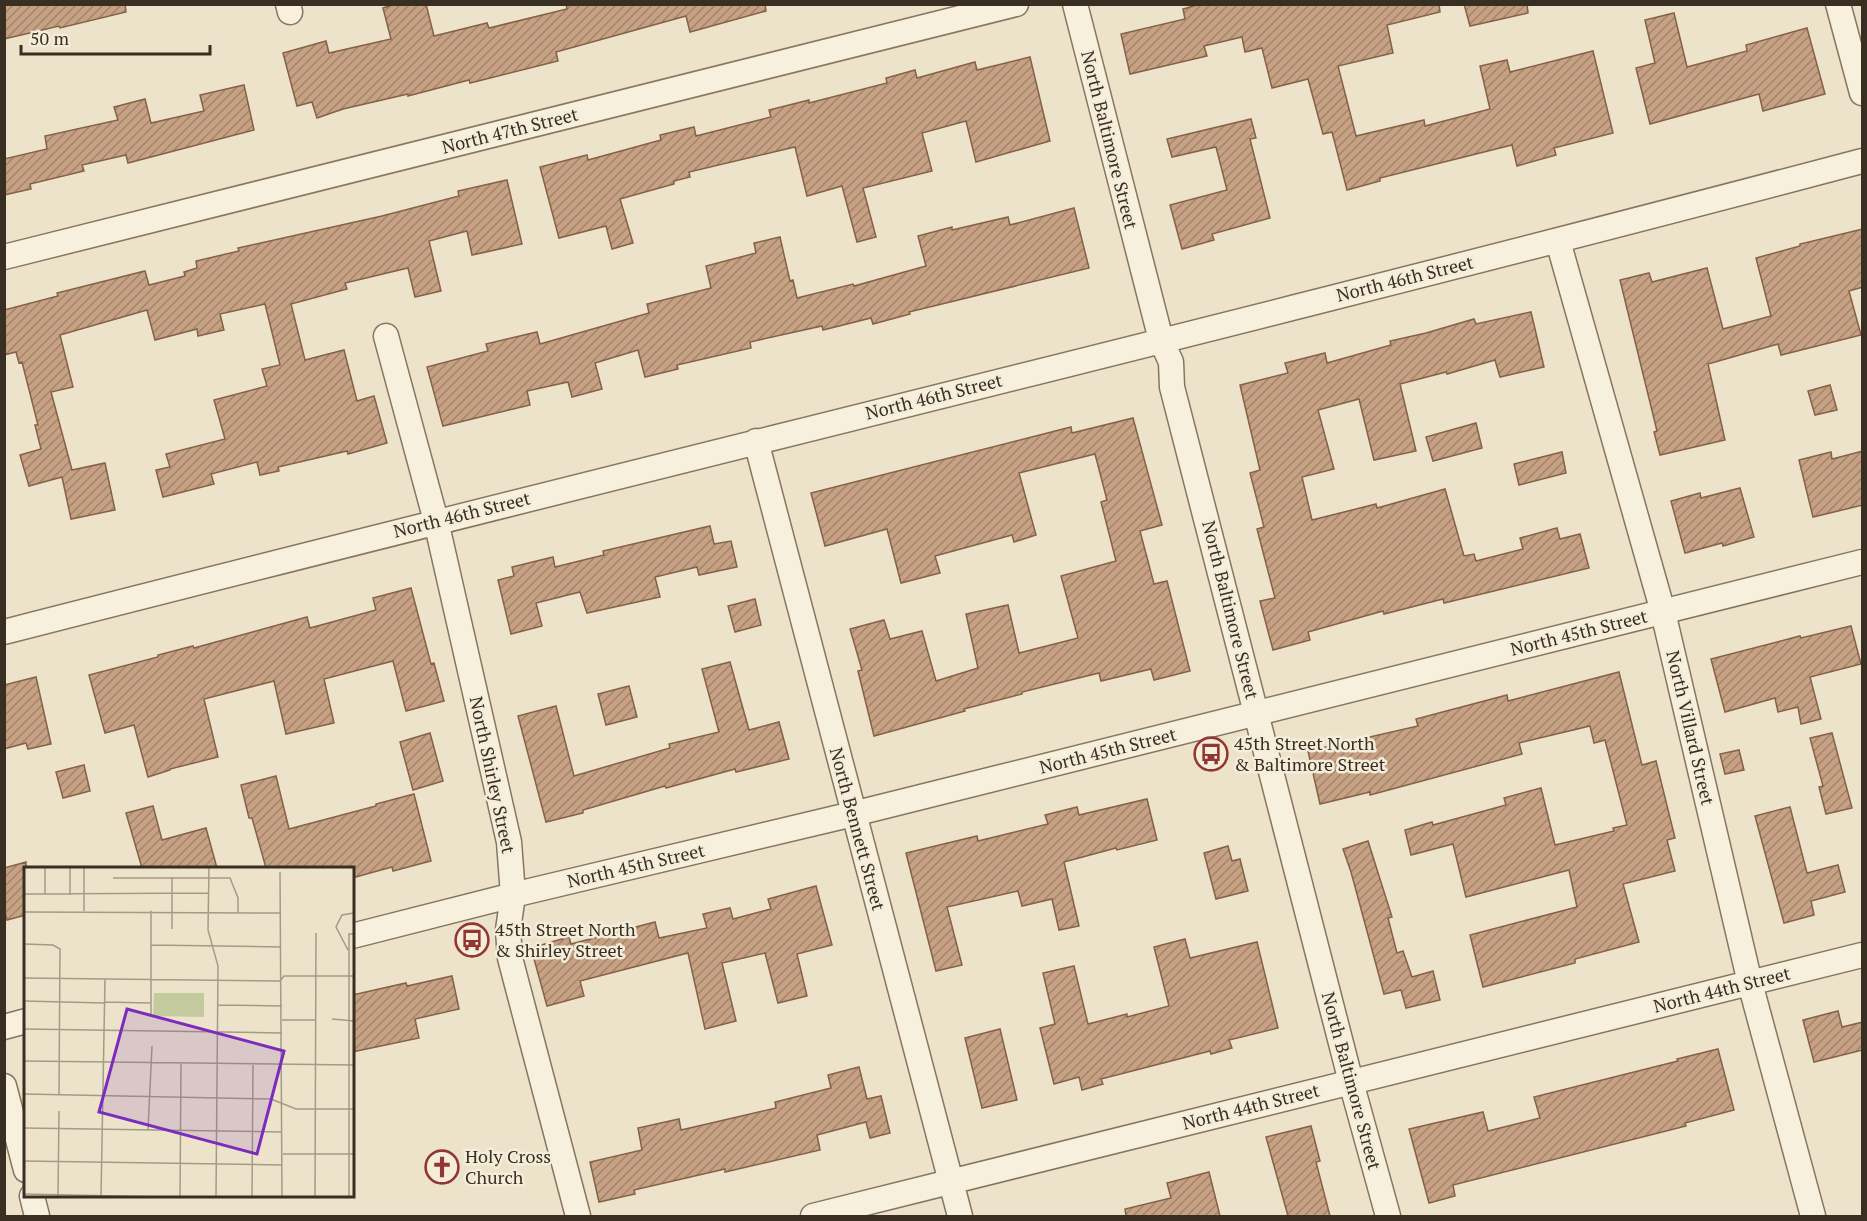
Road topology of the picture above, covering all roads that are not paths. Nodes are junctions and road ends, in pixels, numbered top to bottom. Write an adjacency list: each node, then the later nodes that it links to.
1 (1016, 4): 7 (street, North 47th Street)
2 (1075, 4): 9 (street, North Baltimore Street)
3 (1838, 4): 4 (street)
4 (1863, 93)
5 (1863, 161): 6 (street, North 46th Street)
6 (1558, 241): 9 (street, North 46th Street); 13 (street, North Villard Street)
7 (4, 257)
8 (386, 336): 11 (street, North Shirley Street)
9 (1161, 340): 10 (street, North 46th Street); 15 (street, North Baltimore Street)
10 (756, 441): 11 (street, North 46th Street); 16 (street, North Bennett Street)
11 (435, 521): 14 (street, North 46th Street); 17 (street, North Shirley Street)
12 (1863, 562): 13 (street, North 45th Street)
13 (1663, 612): 15 (street, North 45th Street); 20 (street, North Villard Street)
14 (4, 632)
15 (1256, 714): 16 (street, North 45th Street); 23 (street, North Baltimore Street)
16 (853, 814): 17 (street, North 45th Street); 26 (street, North Bennett Street)
17 (513, 895): 18 (street, North 45th Street); 29 (street, North Shirley Street)
18 (354, 935)
19 (1863, 955): 20 (street, North 44th Street)
20 (1750, 983): 23 (street, North 44th Street); 33 (street, North Villard Street)
21 (24, 1022): 22 (street)
22 (4, 1027)
23 (1351, 1082): 26 (street, North 44th Street); 32 (street, North Baltimore Street)
24 (4, 1086): 25 (street)
25 (24, 1162)
26 (951, 1182): 30 (street, North 44th Street); 31 (street, North Bennett Street)
27 (32, 1197): 28 (street)
28 (37, 1216)
29 (578, 1216)
30 (813, 1216)
31 (960, 1216)
32 (1388, 1216)
33 (1813, 1216)

